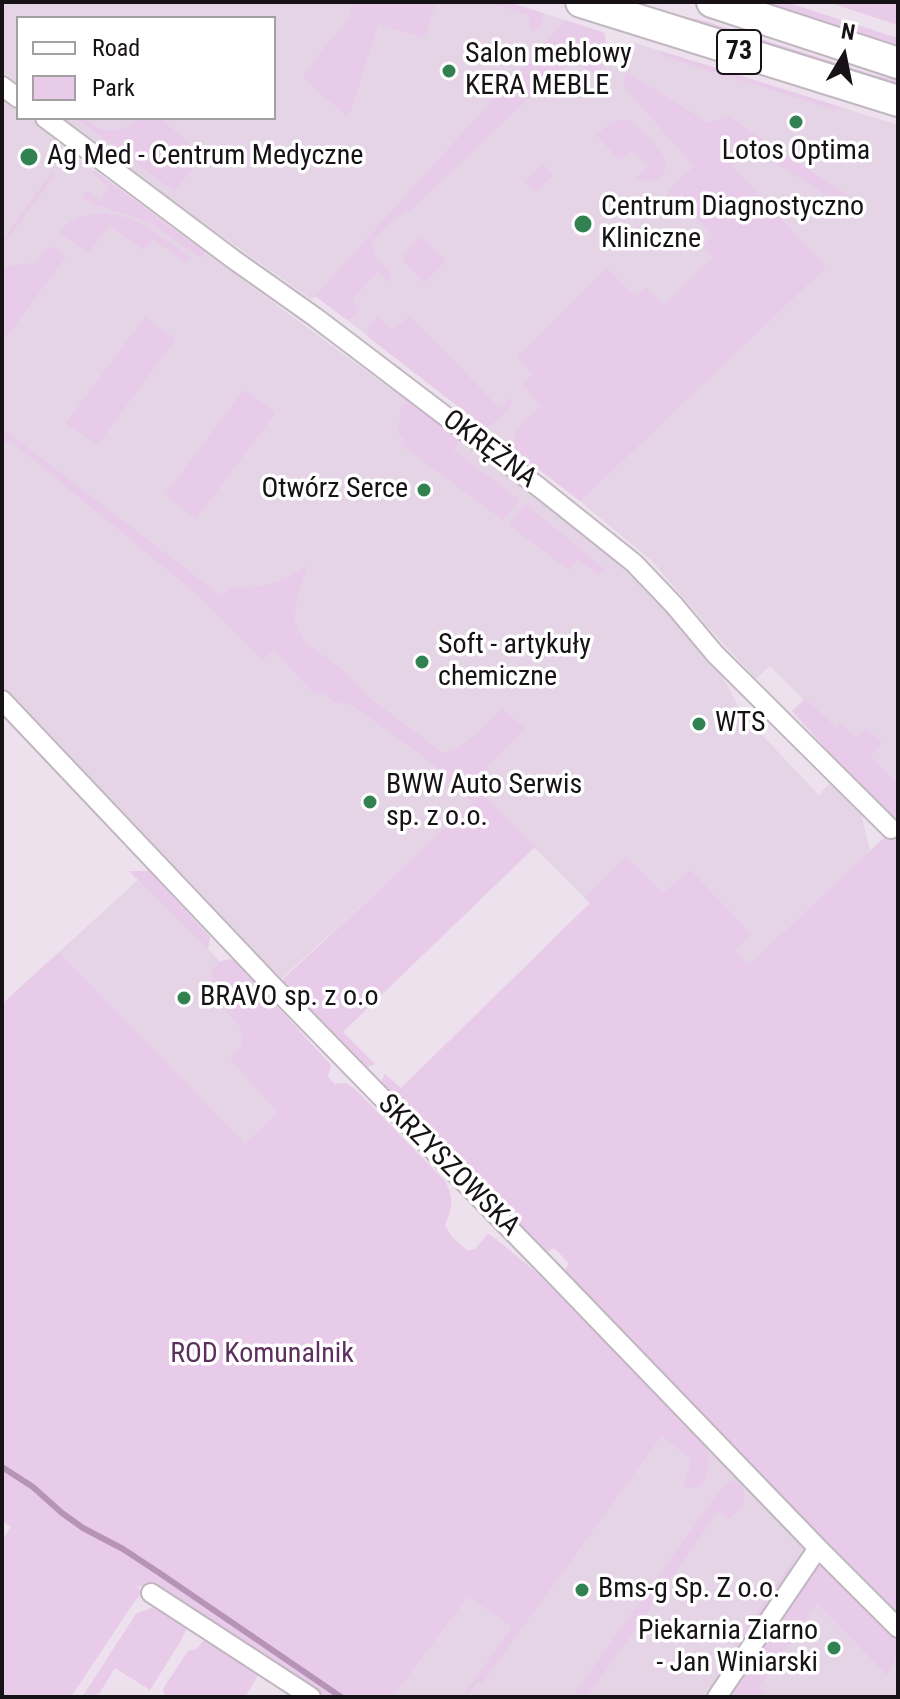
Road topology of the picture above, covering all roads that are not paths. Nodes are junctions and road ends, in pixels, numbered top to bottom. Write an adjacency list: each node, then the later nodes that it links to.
1 (581, 2): 4 (main road, 73)
2 (712, 2): 3 (main road, 73)
3 (898, 63)
4 (898, 101)
5 (48, 120): 7 (street, OKRĘŻNA)
6 (2, 700): 8 (street, SKRZYSZOWSKA)
7 (891, 829)
8 (818, 1548): 10 (street, SKRZYSZOWSKA); 12 (street)
9 (151, 1593): 11 (street)
10 (898, 1628)
11 (311, 1697)
12 (717, 1697)

